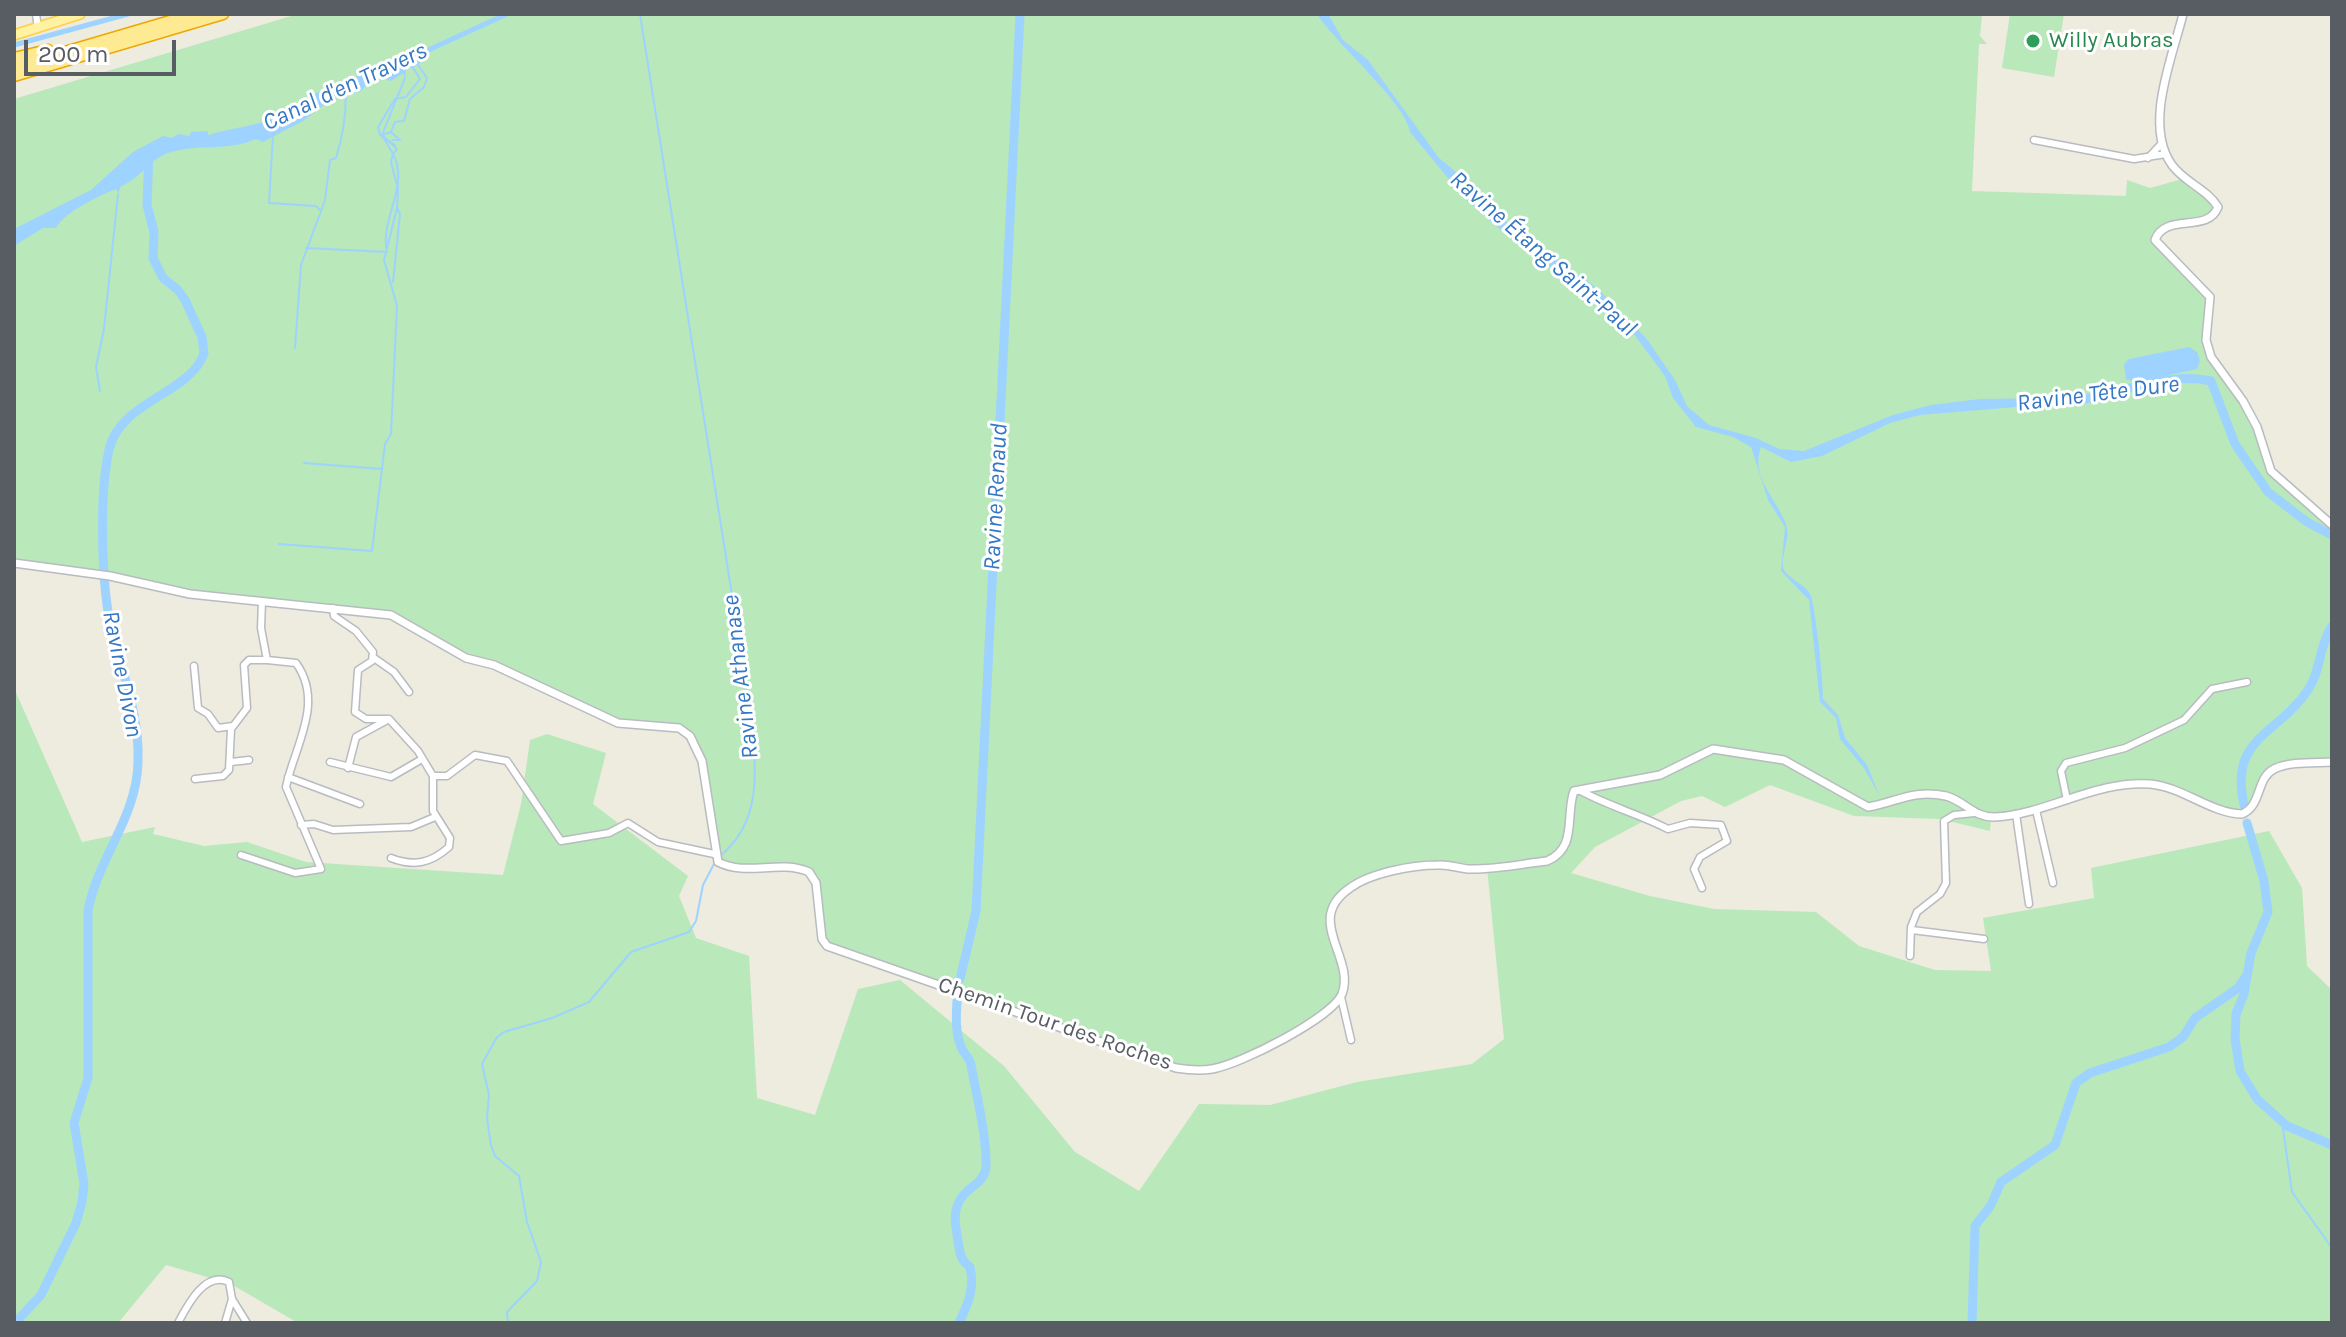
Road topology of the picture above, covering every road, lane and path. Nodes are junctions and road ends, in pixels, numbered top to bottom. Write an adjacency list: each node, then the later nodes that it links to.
1 (36, 14): 6 (street)
2 (80, 14): 6 (main road)
3 (194, 14): 7 (highway)
4 (223, 14): 11 (highway)
5 (2183, 14): 13 (street)
6 (38, 28): 8 (main road)
7 (128, 33): 9 (highway); 10 (highway)
8 (14, 35)
9 (14, 58)
10 (14, 67)
11 (14, 76)
12 (2034, 140): 15 (street)
13 (2162, 143): 14 (street); 15 (street)
14 (2166, 154): 15 (street); 16 (street)
15 (2148, 158)
16 (2332, 525)
17 (14, 563): 18 (street)
18 (262, 601): 19 (street); 21 (street)
19 (333, 608): 20 (street); 46 (street)
20 (374, 658): 24 (street); 25 (street)
21 (267, 660): 26 (street); 35 (street)
22 (194, 666): 26 (street)
23 (2247, 682): 39 (street)
24 (409, 692)
25 (389, 719): 27 (street); 32 (street)
26 (233, 726): 29 (street)
27 (422, 759): 32 (street); 34 (street)
28 (249, 760): 29 (street)
29 (231, 762): 33 (street)
30 (330, 762): 32 (street)
31 (2332, 762): 39 (street)
32 (348, 768)
33 (226, 774): 36 (street); 37 (street)
34 (433, 776): 44 (street); 46 (street)
35 (288, 777): 40 (street); 45 (street)
36 (195, 779)
37 (229, 785)
38 (1577, 789): 42 (street); 50 (street); 55 (street)
39 (2067, 800): 41 (street)
40 (360, 804)
41 (2036, 810): 43 (street); 49 (street)
42 (1974, 813): 43 (street); 52 (street)
43 (2016, 814): 51 (street)
44 (435, 817): 45 (street); 48 (street)
45 (301, 825): 47 (street)
46 (714, 854): 55 (street, Chemin Tour des Roches)
47 (241, 855)
48 (391, 858)
49 (2053, 883)
50 (1702, 888)
51 (2029, 904)
52 (1912, 929): 53 (street); 54 (street)
53 (1984, 939)
54 (1910, 956)
55 (1341, 997): 56 (street)
56 (1351, 1040)
57 (232, 1299): 58 (street); 59 (street); 60 (street)
58 (178, 1323)
59 (225, 1323)
60 (247, 1323)

